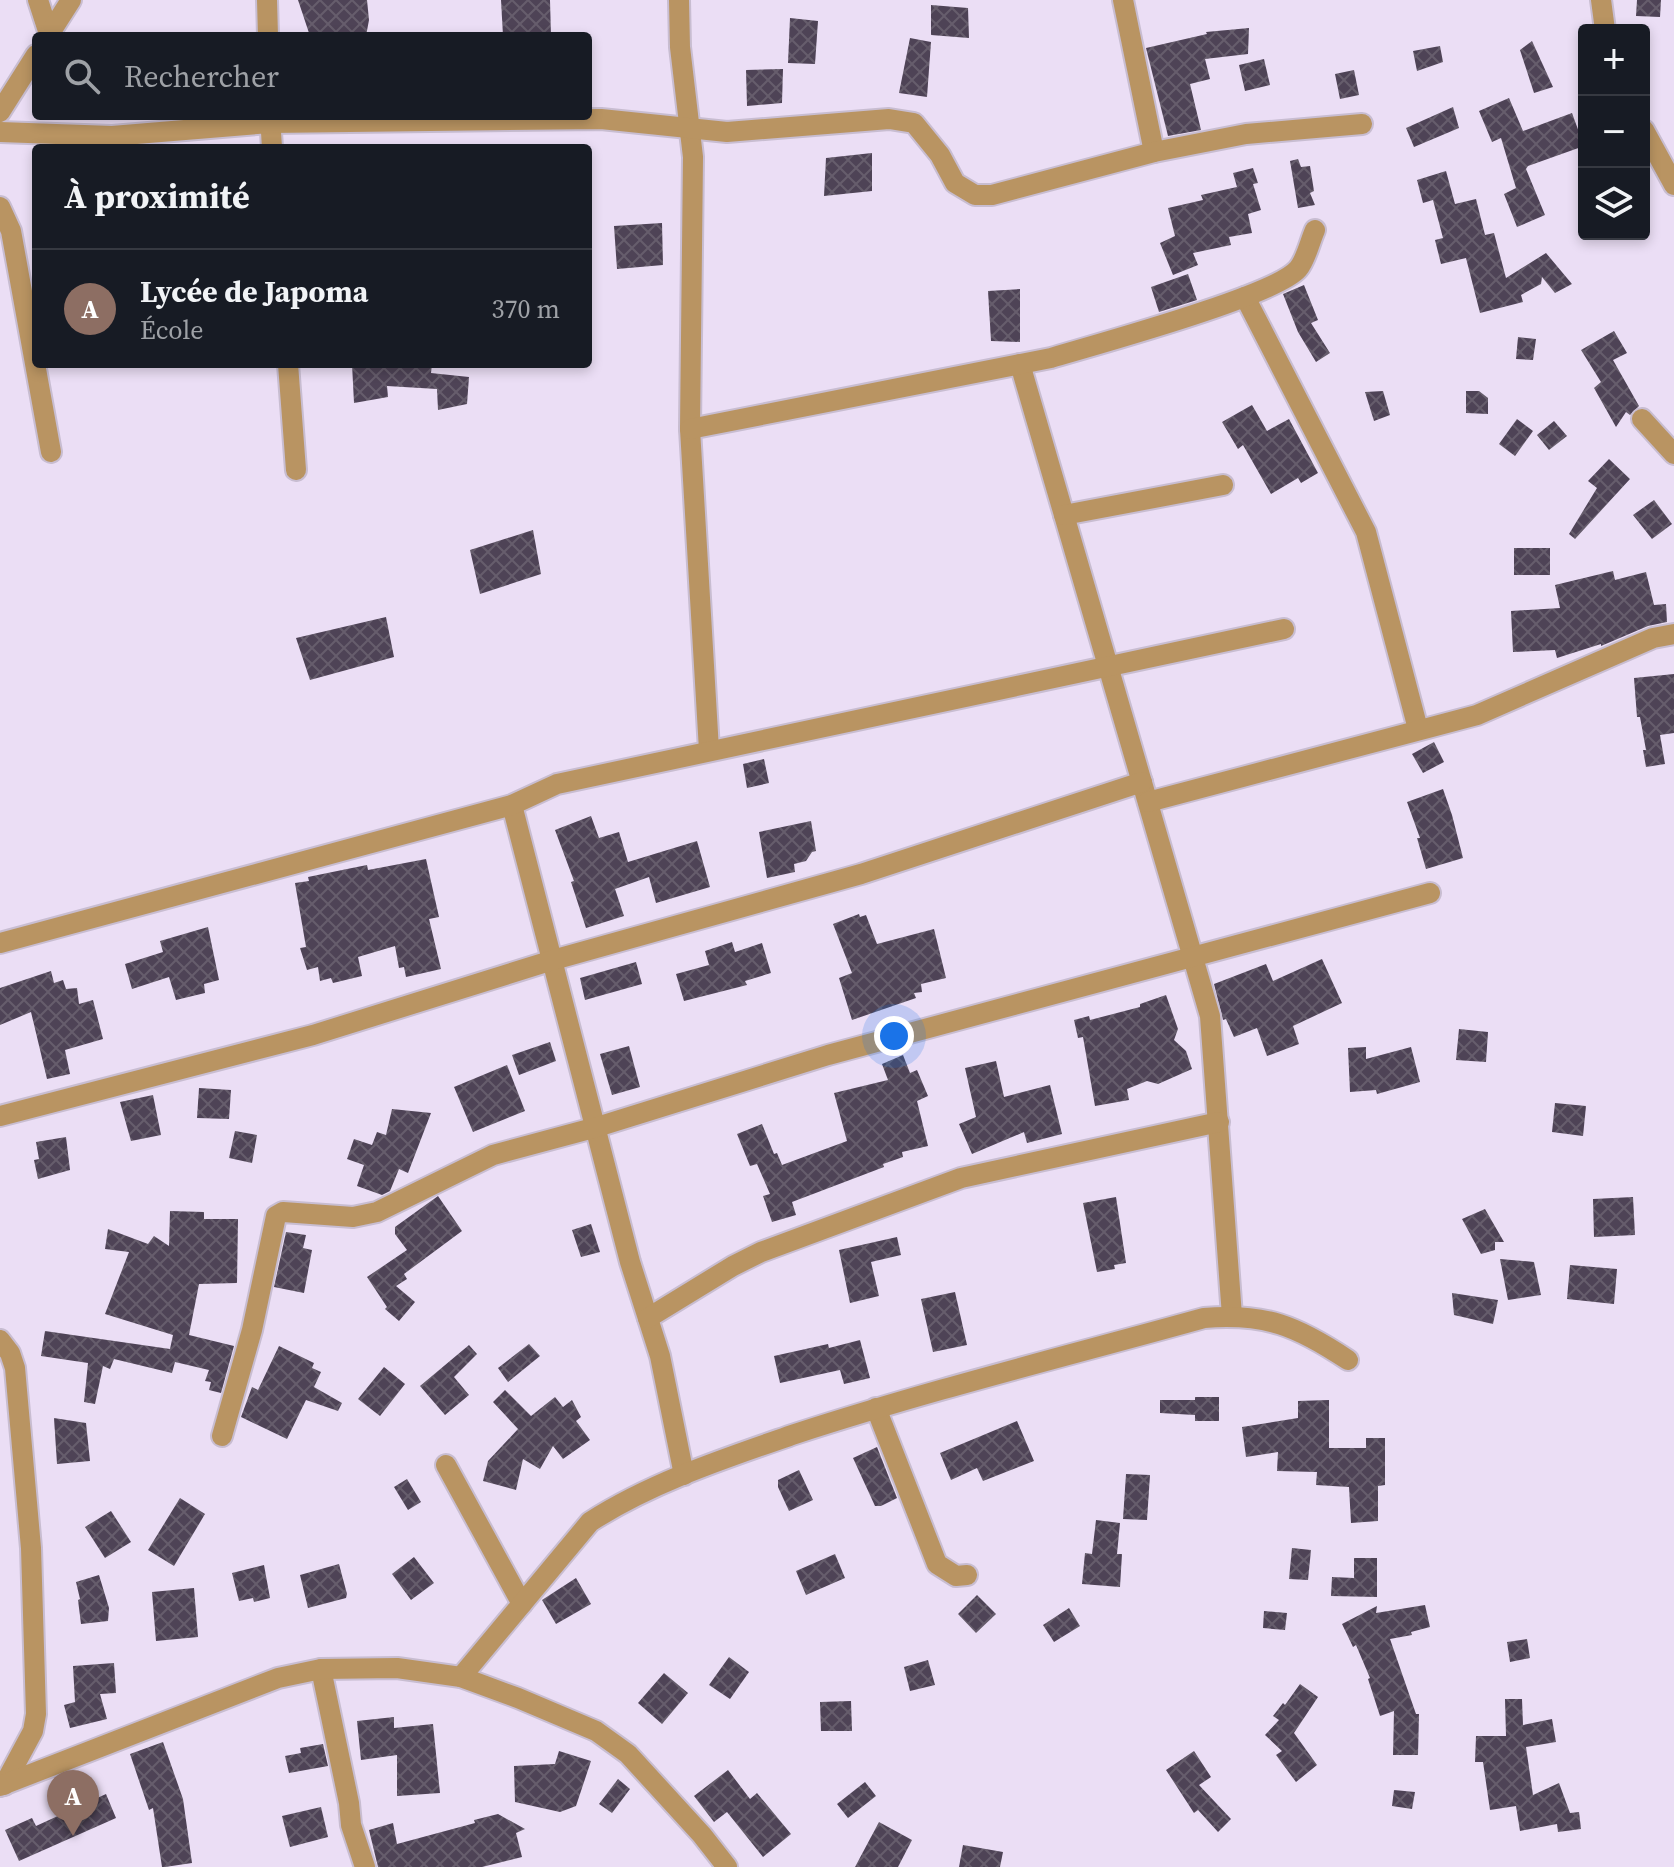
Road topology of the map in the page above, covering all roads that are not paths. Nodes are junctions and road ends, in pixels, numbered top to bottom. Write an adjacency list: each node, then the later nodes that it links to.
1 (38, 0): 8 (street)
2 (71, 0): 9 (street)
3 (267, 0): 10 (street)
4 (679, 0): 17 (street)
5 (1123, 0): 21 (street)
6 (1601, 0): 7 (street)
7 (1604, 24)
8 (47, 32)
9 (50, 32)
10 (268, 32)
11 (32, 61): 12 (street)
12 (0, 112)
13 (592, 119): 17 (street)
14 (261, 120): 18 (street)
15 (270, 120): 20 (street)
16 (1362, 124): 21 (street)
17 (690, 127): 21 (street); 31 (street)
18 (0, 132)
19 (1650, 141): 22 (street)
20 (272, 144)
21 (1154, 152)
22 (1674, 185)
23 (0, 207): 26 (street)
24 (1315, 230): 25 (street)
25 (1245, 297): 27 (street); 40 (street)
26 (32, 347)
27 (1020, 364): 31 (street); 36 (street)
28 (36, 368): 32 (street)
29 (288, 368): 34 (street)
30 (1642, 419): 33 (street)
31 (690, 429): 41 (street)
32 (51, 452)
33 (1674, 454)
34 (296, 470)
35 (1223, 485): 36 (street)
36 (1064, 515): 39 (street)
37 (1284, 629): 39 (street)
38 (1674, 634): 40 (street)
39 (1108, 667): 41 (street); 42 (street)
40 (1418, 729): 42 (street)
41 (709, 750): 43 (street)
42 (1145, 792): 46 (street); 47 (street)
43 (512, 805): 45 (street); 47 (street)
44 (1430, 893): 46 (street)
45 (0, 943)
46 (1193, 959): 49 (street); 50 (street)
47 (553, 960): 48 (street); 50 (street)
48 (0, 1116)
49 (1219, 1122): 51 (street); 52 (street)
50 (597, 1127): 52 (street); 56 (street)
51 (1232, 1316): 54 (street); 55 (street)
52 (648, 1318): 58 (street)
53 (0, 1340): 63 (street)
54 (1348, 1360)
55 (876, 1408): 58 (street); 59 (street)
56 (222, 1436)
57 (446, 1465): 60 (street)
58 (684, 1475): 60 (street)
59 (967, 1575)
60 (522, 1604): 62 (street)
61 (321, 1669): 62 (street); 63 (street); 64 (street)
62 (461, 1677): 65 (street)
63 (2, 1786)
64 (365, 1867)
65 (727, 1867)

